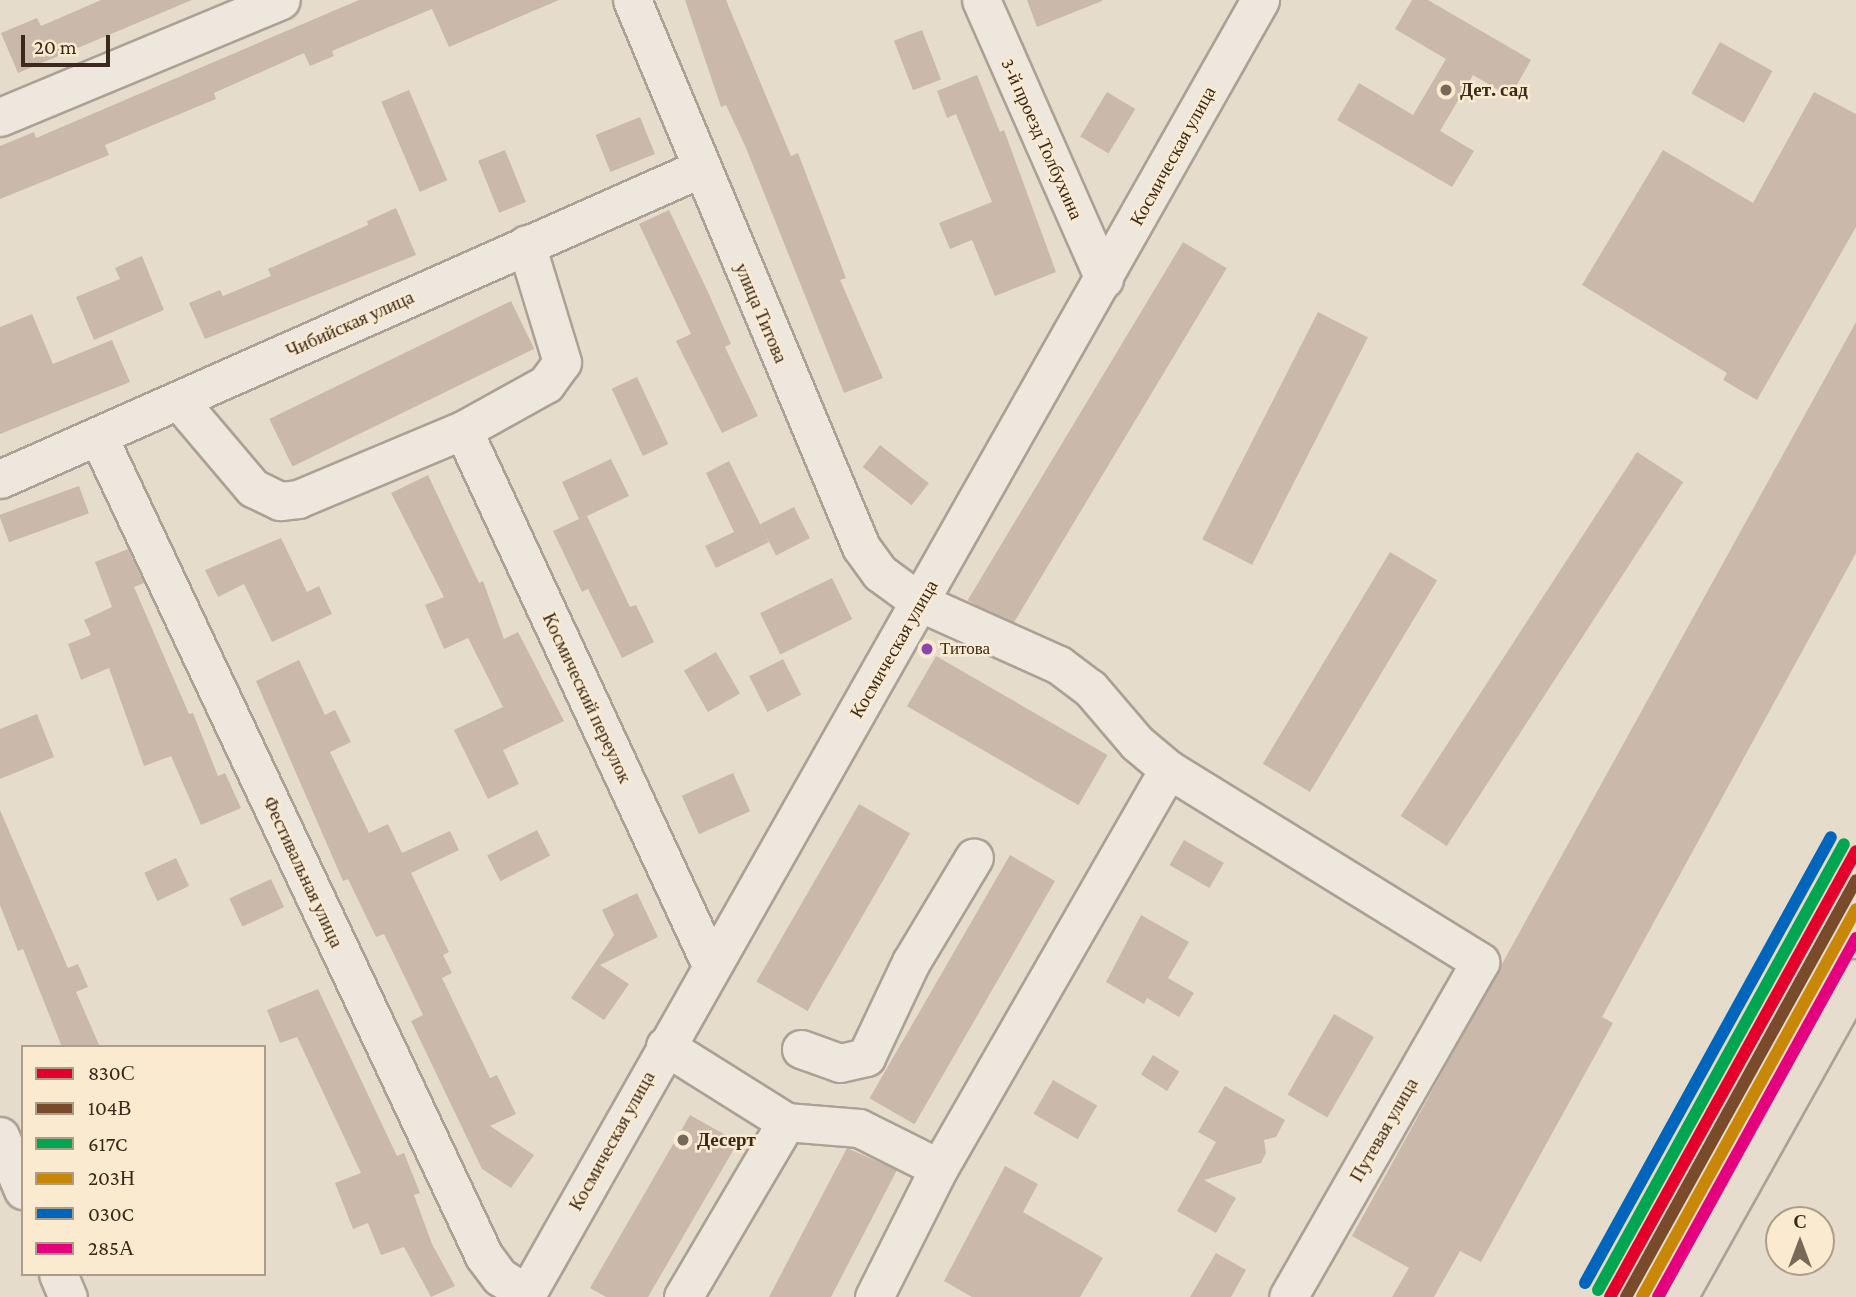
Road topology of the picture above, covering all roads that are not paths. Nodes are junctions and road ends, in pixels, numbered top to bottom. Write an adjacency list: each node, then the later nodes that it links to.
1 (281, 0): 5 (street)
2 (632, 0): 6 (street, улица Титова)
3 (981, 0): 8 (street, 3-й проезд Толбухина)
4 (1260, 0): 8 (street, Космическая улица)
5 (0, 117)
6 (699, 169): 7 (street, Чибийская улица); 13 (street, улица Титова)
7 (526, 244): 9 (street, Чибийская улица); 10 (street)
8 (1104, 279): 13 (street, Космическая улица)
9 (180, 402): 10 (street); 11 (street, Чибийская улица)
10 (463, 430): 17 (street, Космический переулок)
11 (98, 436): 12 (street, Чибийская улица); 26 (street, Фестивальная улица)
12 (0, 479)
13 (921, 603): 14 (street, улица Титова); 17 (street, Космическая улица)
14 (1168, 769): 16 (street, улица Титова); 23 (street)
15 (974, 857): 20 (street)
16 (1480, 962): 30 (street, Путевая улица)
17 (711, 965): 19 (street, Космическая улица)
18 (1856, 979): 31 (main road)
19 (665, 1046): 21 (street); 26 (street, Космическая улица)
20 (801, 1049)
21 (786, 1122): 23 (street); 28 (street)
22 (0, 1136): 24 (street)
23 (939, 1168): 29 (street)
24 (21, 1185)
25 (59, 1276): 27 (street)
26 (526, 1295)
27 (68, 1297)
28 (683, 1297)
29 (874, 1297)
30 (1289, 1297)
31 (1678, 1297)

